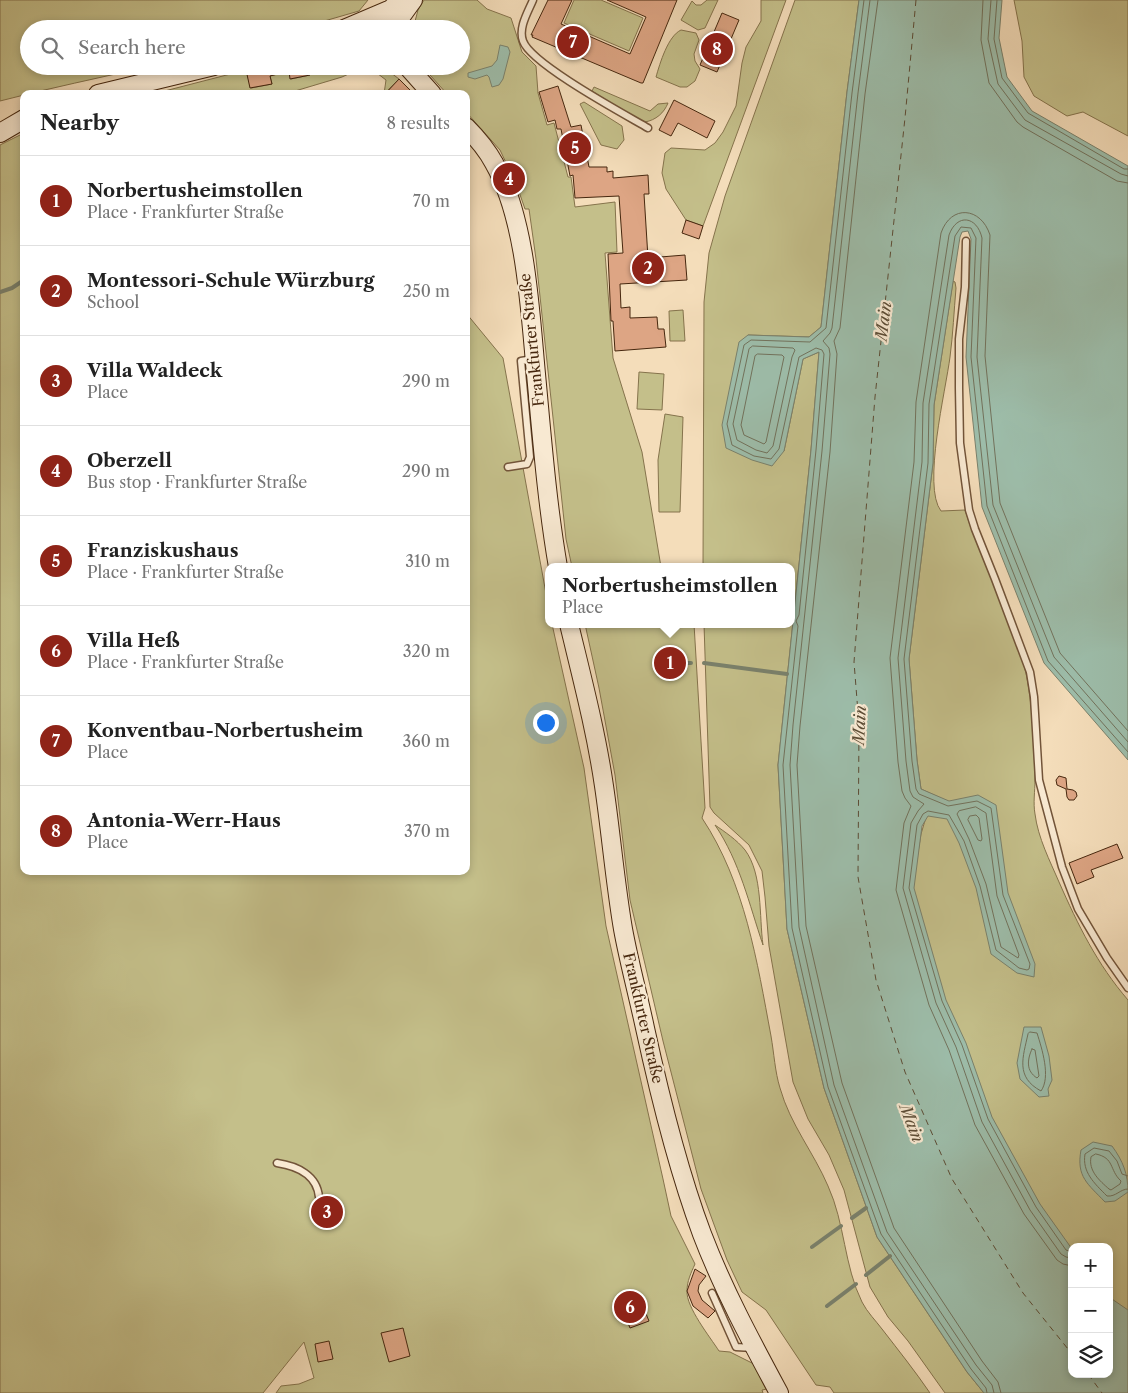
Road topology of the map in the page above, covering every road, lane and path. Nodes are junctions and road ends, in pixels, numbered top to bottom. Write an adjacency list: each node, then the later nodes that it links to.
1 (413, 0): 3 (main road)
2 (533, 0): 9 (lane)
3 (391, 17)
4 (177, 75): 6 (main road)
5 (415, 75): 7 (main road)
6 (115, 90)
7 (428, 90)
8 (20, 121): 11 (main road)
9 (648, 128)
10 (470, 131): 13 (main road, Frankfurter Straße)
11 (0, 133)
12 (966, 241): 17 (lane)
13 (535, 359): 14 (lane); 15 (main road, Frankfurter Straße)
14 (508, 467)
15 (557, 563)
16 (570, 628): 21 (main road, Frankfurter Straße)
17 (1128, 988)
18 (277, 1163): 19 (lane)
19 (319, 1197)
20 (712, 1294): 21 (lane)
21 (755, 1348): 22 (main road, Frankfurter Straße)
22 (779, 1393)

